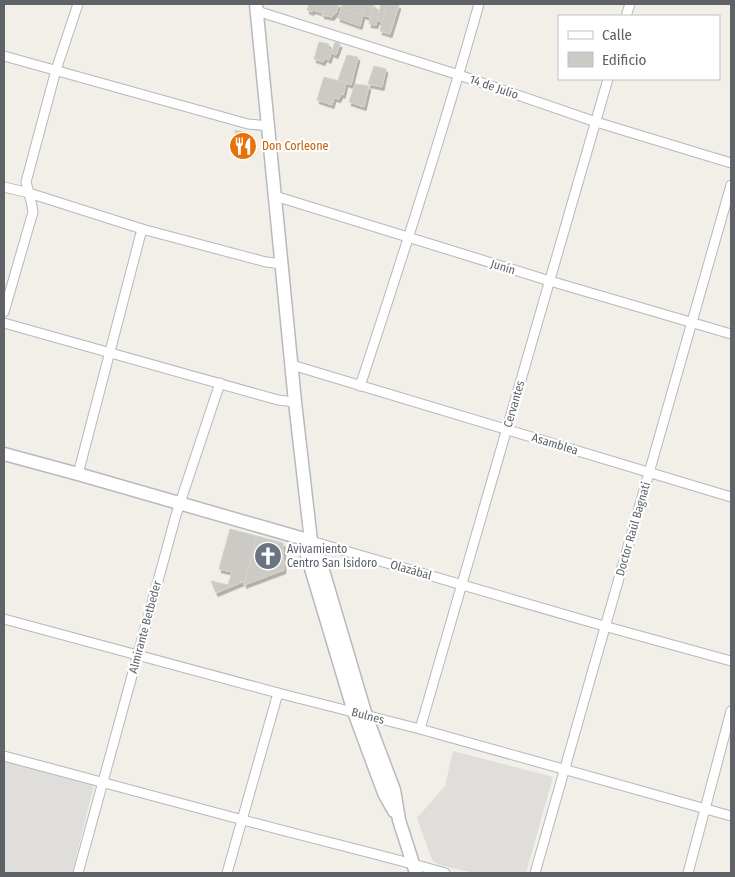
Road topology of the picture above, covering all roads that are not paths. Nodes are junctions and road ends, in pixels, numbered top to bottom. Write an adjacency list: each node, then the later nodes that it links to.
1 (78, 4): 5 (street)
2 (479, 4): 6 (street)
3 (257, 8): 6 (street, 14 de Julio); 9 (main road)
4 (4, 56): 5 (street)
5 (56, 70): 9 (street); 13 (street)
6 (459, 75): 8 (street, 14 de Julio); 16 (street)
7 (608, 80): 8 (street, Cervantes)
8 (596, 122): 10 (street, 14 de Julio); 18 (street, Cervantes)
9 (268, 126): 14 (main road)
10 (731, 163)
11 (731, 185): 21 (street, Doctor Raúl Bagnati)
12 (4, 187): 13 (street)
13 (29, 193): 15 (street); 19 (street)
14 (275, 196): 16 (street, Junín); 17 (main road)
15 (142, 229): 17 (street); 23 (street)
16 (409, 238): 18 (street, Junín); 26 (street)
17 (282, 264): 24 (main road)
18 (550, 281): 21 (street, Junín); 28 (street, Cervantes)
19 (4, 312)
20 (4, 323): 23 (street)
21 (692, 323): 22 (street, Junín); 30 (street, Doctor Raúl Bagnati)
22 (731, 334)
23 (110, 353): 25 (street); 31 (street)
24 (292, 365): 26 (street, Asamblea); 27 (main road)
25 (220, 383): 27 (street); 33 (street, Almirante Betbeder)
26 (360, 386): 28 (street, Asamblea)
27 (295, 402): 34 (main road)
28 (507, 430): 30 (street, Asamblea); 35 (street, Cervantes)
29 (4, 454): 31 (main road, Olazábal)
30 (649, 473): 32 (street, Asamblea); 37 (street, Doctor Raúl Bagnati)
31 (78, 474): 33 (main road, Olazábal)
32 (731, 497)
33 (180, 503): 34 (main road, Olazábal); 38 (street, Almirante Betbeder)
34 (311, 541): 35 (street, Olazábal); 42 (main road); 43 (main road)
35 (462, 584): 37 (street, Olazábal); 44 (street, Cervantes)
36 (4, 619): 38 (street, Bulnes)
37 (604, 626): 39 (street, Olazábal); 46 (street, Doctor Raúl Bagnati)
38 (137, 655): 40 (street, Bulnes); 47 (street, Almirante Betbeder)
39 (731, 661)
40 (278, 693): 42 (street, Bulnes); 50 (street)
41 (731, 711): 48 (street)
42 (354, 712): 43 (street, Bulnes); 51 (main road)
43 (366, 716): 44 (street, Bulnes); 51 (main road)
44 (420, 729): 46 (street, Bulnes)
45 (4, 756): 47 (street)
46 (564, 769): 48 (street, Bulnes); 56 (street, Doctor Raúl Bagnati)
47 (103, 782): 50 (street); 53 (street, Almirante Betbeder)
48 (706, 808): 49 (street, Bulnes); 57 (street)
49 (731, 816)
50 (242, 820): 52 (street); 54 (street)
51 (399, 820): 52 (main road)
52 (414, 868): 55 (street)
53 (78, 873)
54 (227, 873)
55 (445, 873)
56 (535, 873)
57 (688, 873)

